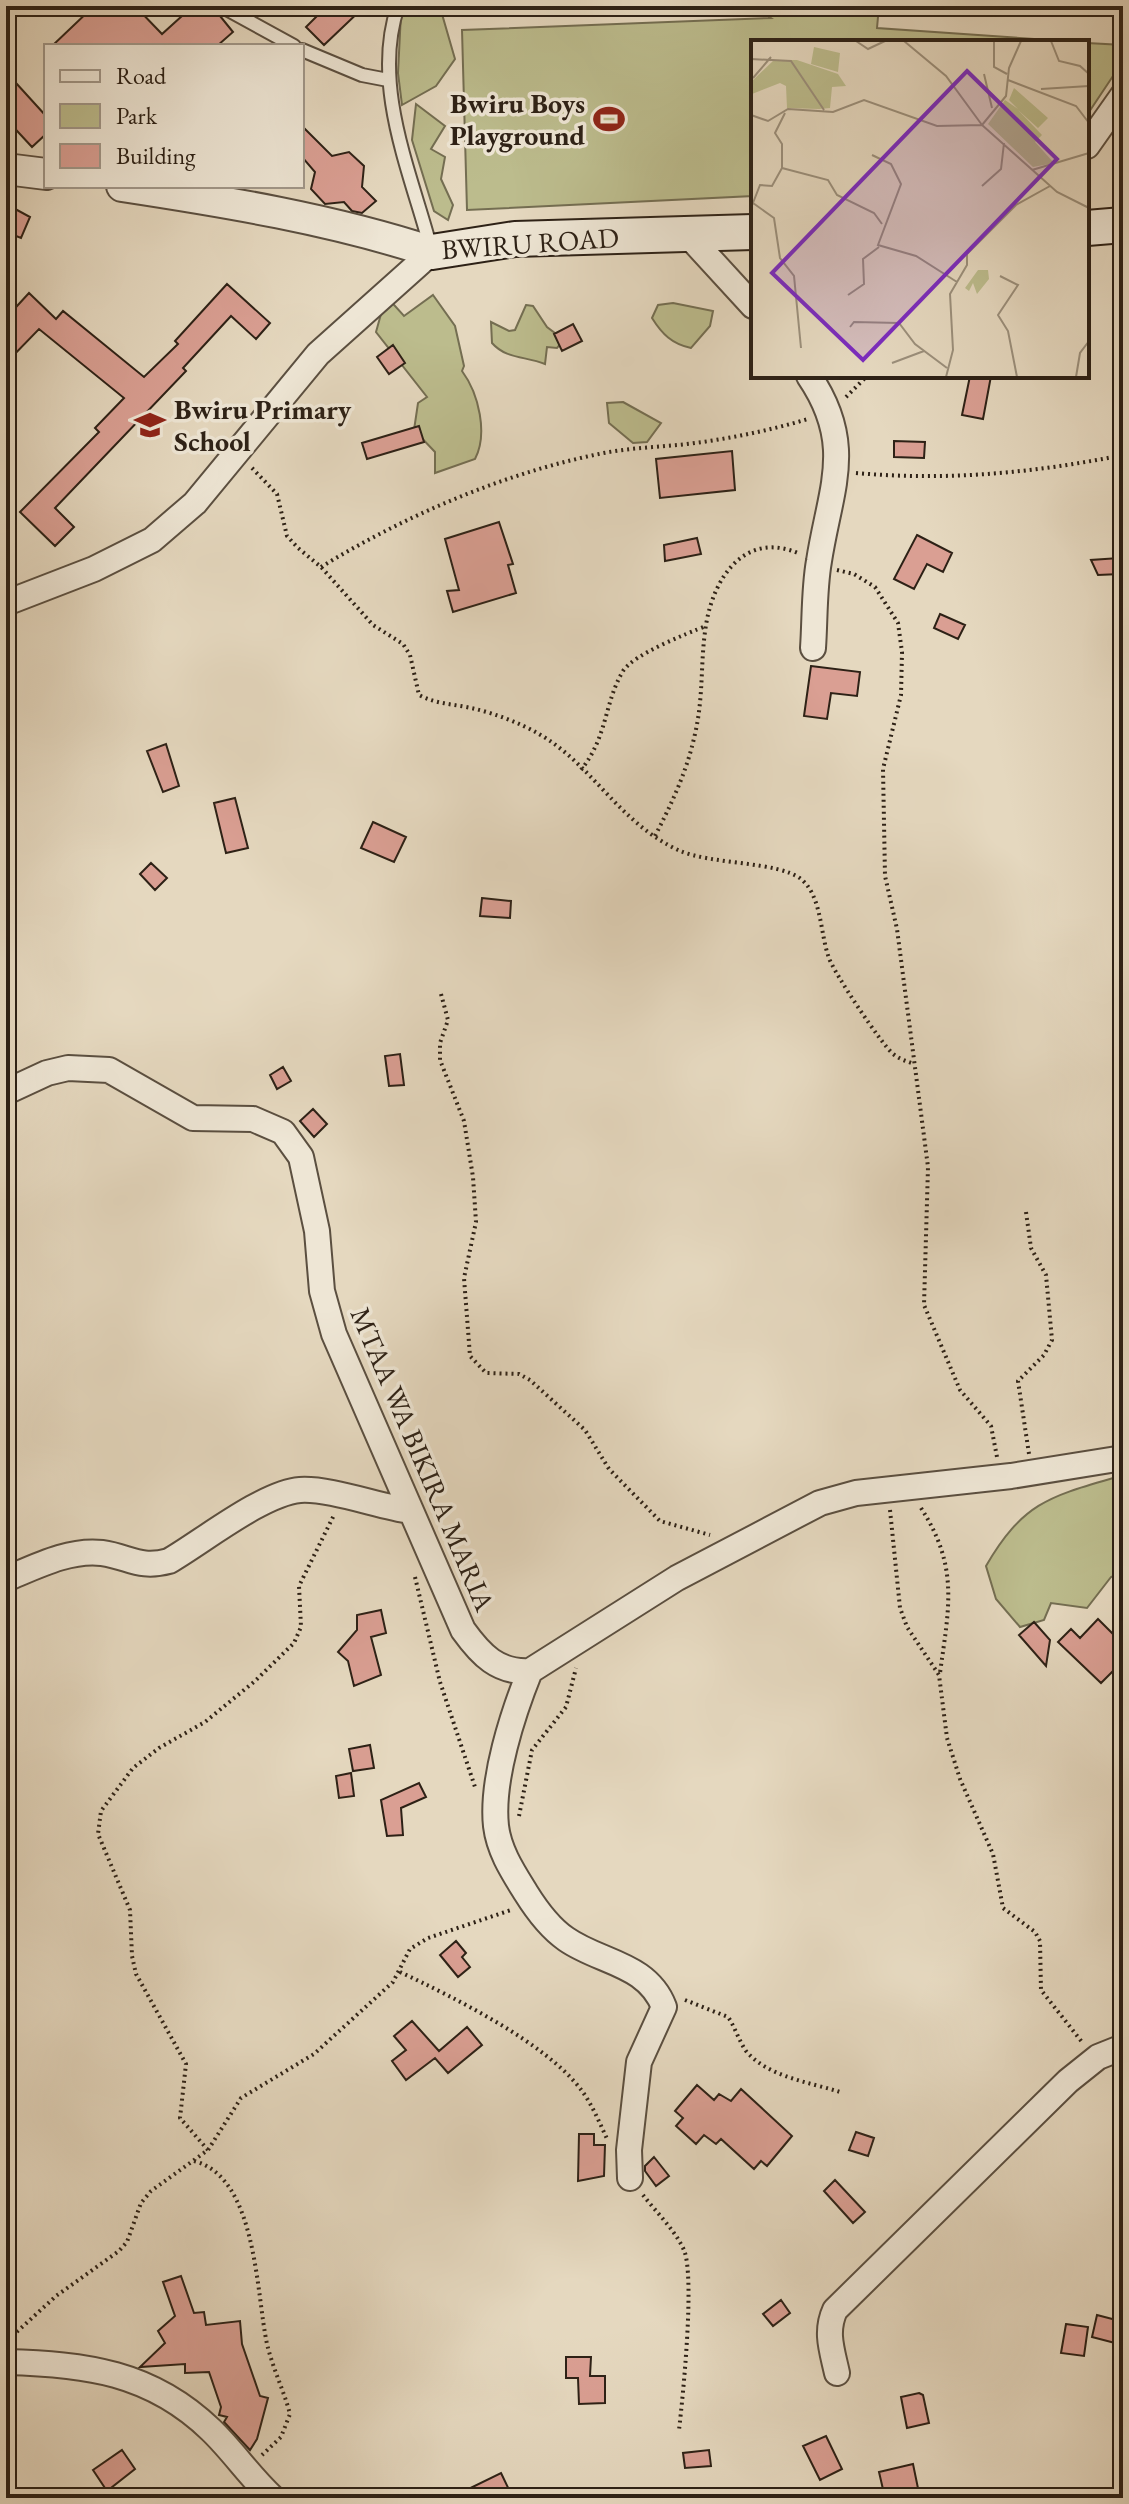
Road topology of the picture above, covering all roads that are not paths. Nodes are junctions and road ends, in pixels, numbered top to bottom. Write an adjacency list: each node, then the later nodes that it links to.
1 (221, 6): 3 (lane)
2 (398, 6): 5 (lane)
3 (290, 44)
4 (304, 51): 5 (lane)
5 (388, 80): 15 (lane)
6 (1123, 95): 7 (street)
7 (1089, 143)
8 (6, 169): 9 (street)
9 (44, 174)
10 (135, 188): 15 (street, BWIRU ROAD)
11 (1123, 225): 12 (main road)
12 (1089, 228)
13 (751, 232): 14 (main road, BWIRU ROAD)
14 (687, 234): 15 (main road, BWIRU ROAD); 16 (street)
15 (432, 252): 18 (street)
16 (751, 304)
17 (810, 378): 19 (street)
18 (6, 603)
19 (813, 648)
20 (6, 1092): 22 (street, MTAA WA BIKIRA MARIA)
21 (1123, 1458): 24 (street)
22 (410, 1511): 23 (street); 24 (street, MTAA WA BIKIRA MARIA)
23 (6, 1579)
24 (530, 1671): 26 (street)
25 (1123, 2047): 28 (street)
26 (630, 2178)
27 (6, 2362): 29 (street)
28 (837, 2373)
29 (273, 2498)

